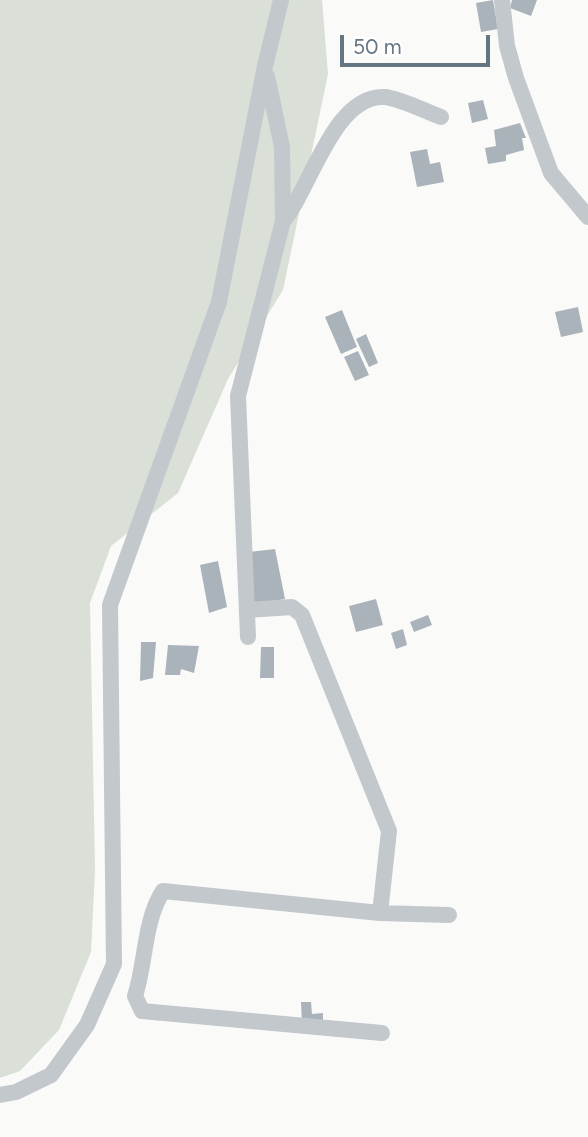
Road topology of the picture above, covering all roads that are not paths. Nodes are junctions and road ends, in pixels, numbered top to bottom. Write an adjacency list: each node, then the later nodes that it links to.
1 (281, 0): 3 (street)
2 (502, 0): 5 (street)
3 (265, 66): 6 (street); 12 (street)
4 (441, 117): 6 (street)
5 (588, 217)
6 (283, 221): 7 (street)
7 (247, 610): 8 (street); 9 (street)
8 (248, 637)
9 (380, 913): 10 (street); 11 (street)
10 (449, 915)
11 (382, 1033)
12 (0, 1095)

